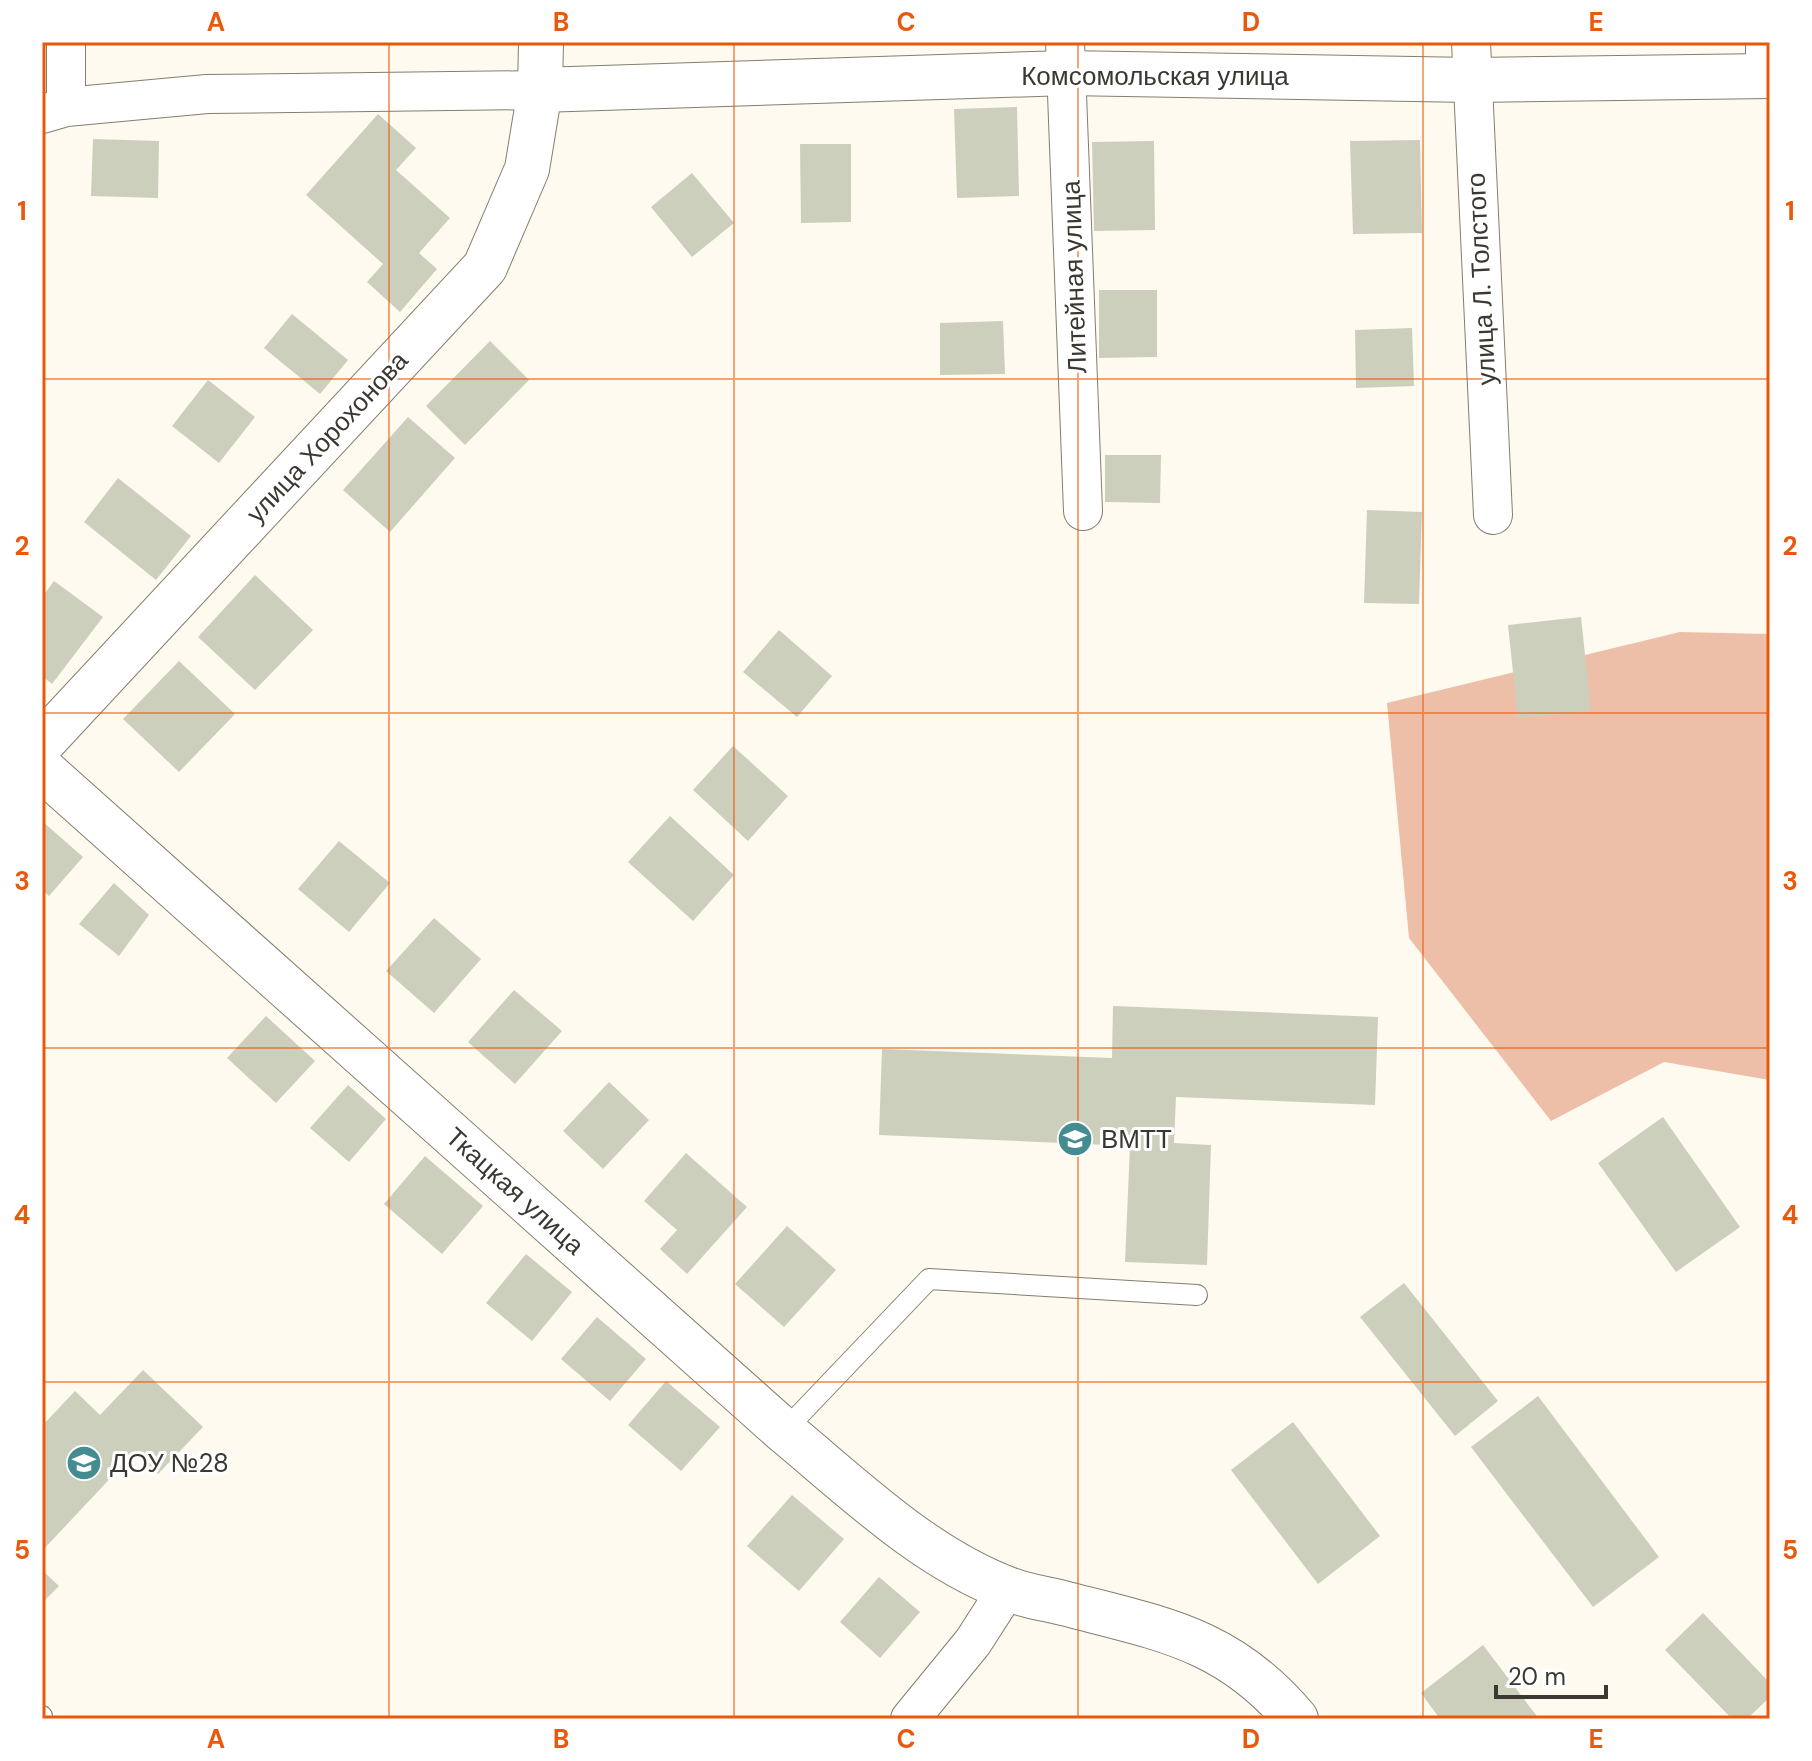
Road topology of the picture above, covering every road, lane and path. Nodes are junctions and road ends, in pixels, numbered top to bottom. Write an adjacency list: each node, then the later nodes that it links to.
1 (66, 42): 7 (street)
2 (541, 42): 6 (street, улица Хорохонова)
3 (1065, 58): 4 (street, Комсомольская улица); 6 (street, Комсомольская улица); 8 (street, Литейная улица)
4 (1471, 61): 5 (street, Комсомольская улица); 9 (street, улица Л. Толстого)
5 (1767, 64)
6 (540, 90): 7 (street); 10 (street, улица Хорохонова)
7 (54, 111)
8 (1083, 511)
9 (1493, 515)
10 (42, 743)
11 (42, 769): 13 (street, Ткацкая улица)
12 (1197, 1295): 13 (lane)
13 (784, 1431): 14 (street, Ткацкая улица)
14 (1007, 1589): 15 (street); 16 (street, Ткацкая улица)
15 (910, 1719)
16 (1296, 1719)

